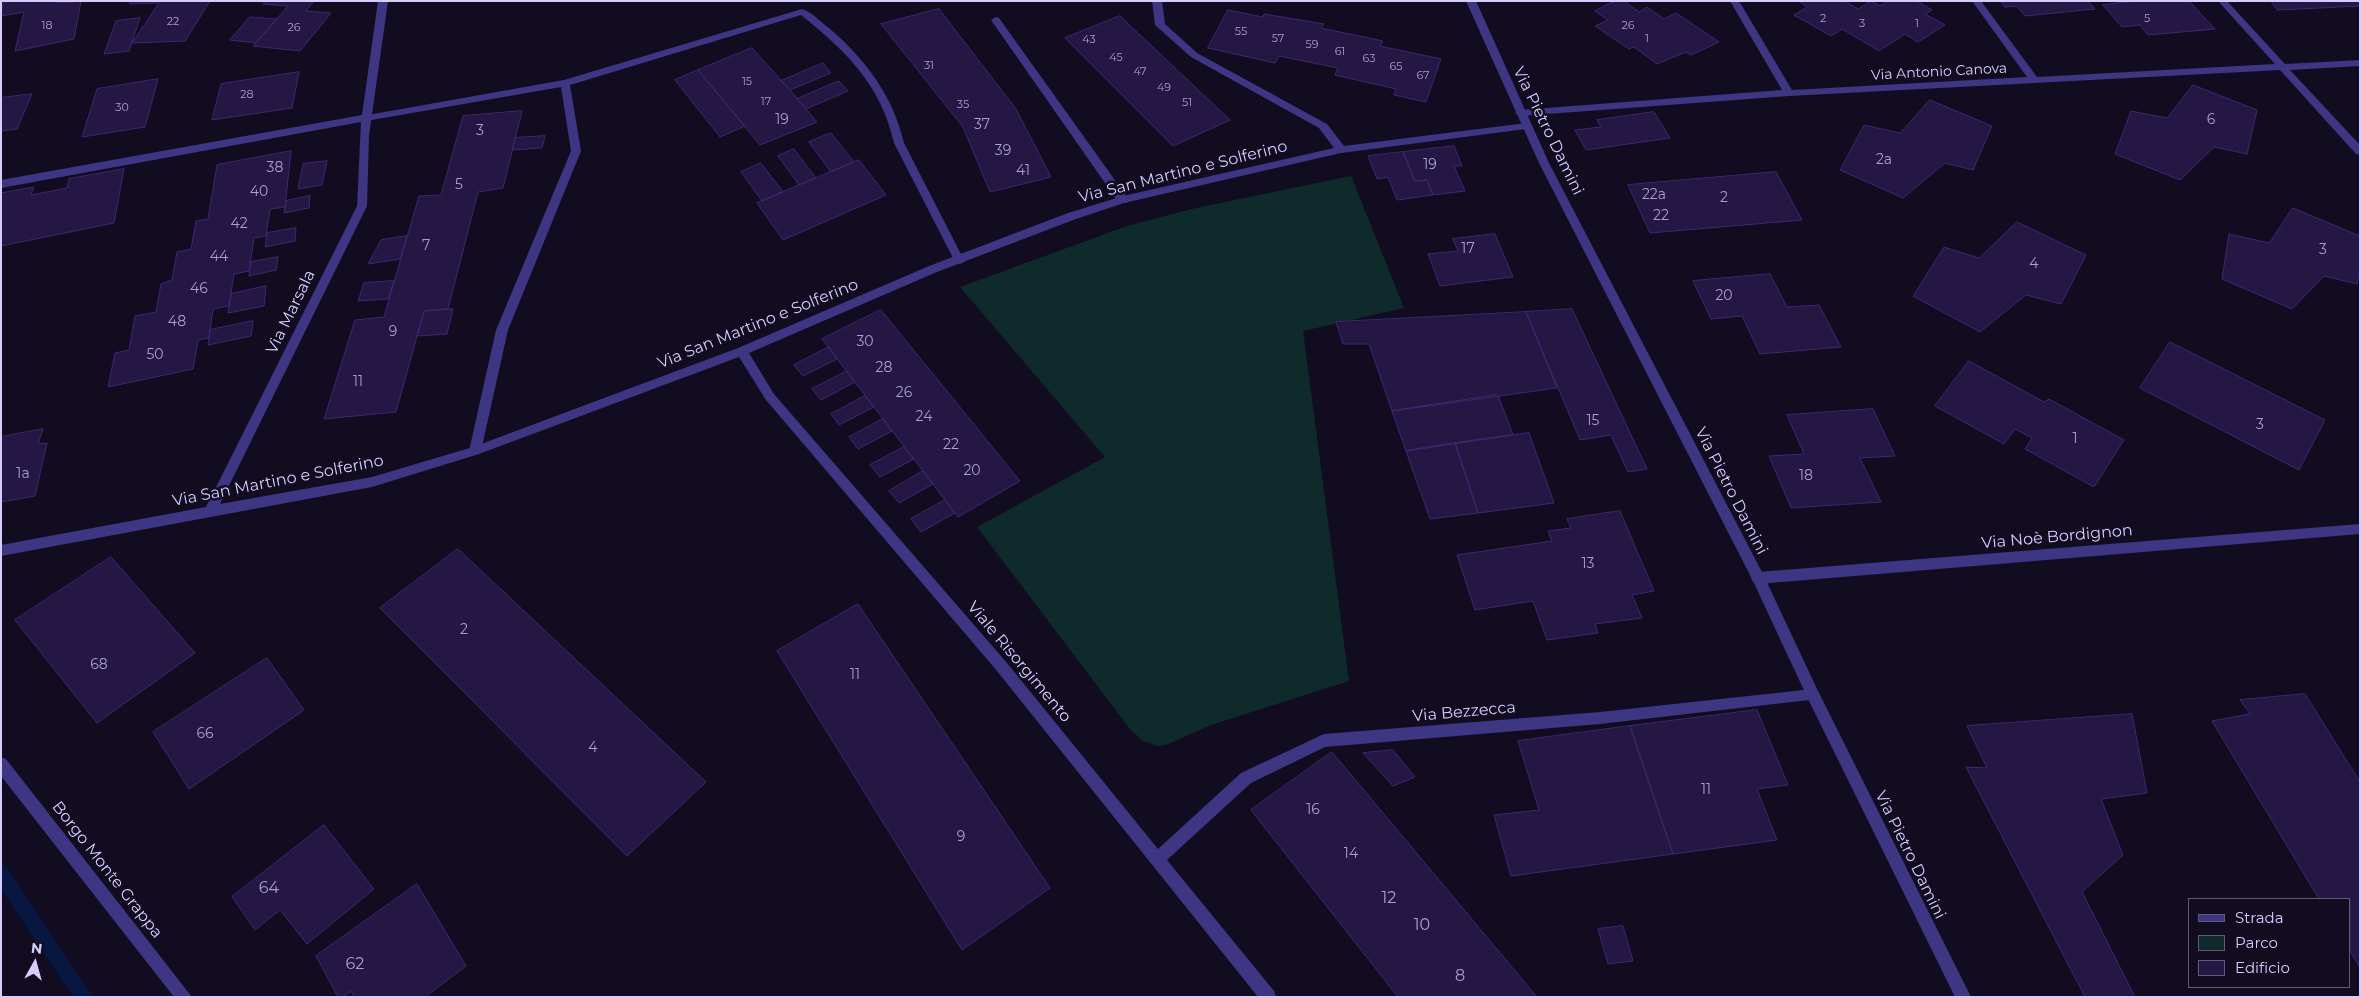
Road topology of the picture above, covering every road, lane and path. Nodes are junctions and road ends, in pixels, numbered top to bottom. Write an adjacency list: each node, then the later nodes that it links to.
1 (383, 1): 14 (street, Via Marsala)
2 (1157, 1): 16 (street)
3 (1471, 1): 13 (street, Via Pietro Damini)
4 (1734, 1): 12 (street)
5 (1976, 1): 10 (street)
6 (2222, 1): 9 (street)
7 (996, 20): 19 (street)
8 (2360, 63): 9 (street, Via Antonio Canova)
9 (2282, 68): 10 (street, Via Antonio Canova); 17 (street)
10 (2035, 81): 12 (street, Via Antonio Canova)
11 (565, 83): 14 (street); 20 (street); 22 (street)
12 (1789, 93): 13 (street, Via Antonio Canova)
13 (1520, 113): 15 (street, Via Pietro Damini)
14 (366, 118): 18 (street); 23 (street, Via Marsala)
15 (1526, 126): 16 (street, Via San Martino e Solferino); 26 (street, Via Pietro Damini)
16 (1342, 150): 19 (street, Via San Martino e Solferino)
17 (2360, 152)
18 (1, 184)
19 (1123, 200): 20 (street, Via San Martino e Solferino)
20 (959, 260): 21 (street, Via San Martino e Solferino)
21 (742, 351): 22 (street, Via San Martino e Solferino); 29 (street, Viale Risorgimento)
22 (475, 451): 23 (street, Via San Martino e Solferino)
23 (210, 511): 25 (street, Via San Martino e Solferino)
24 (2360, 529): 26 (street, Via Noè Bordignon)
25 (1, 552)
26 (1758, 578): 27 (street, Via Pietro Damini)
27 (1813, 695): 29 (street, Via Bezzecca); 32 (street, Via Pietro Damini)
28 (1, 764): 30 (street, Borgo Monte Grappa)
29 (1157, 859): 31 (street, Viale Risorgimento)
30 (184, 997)
31 (1268, 997)
32 (1963, 997)

